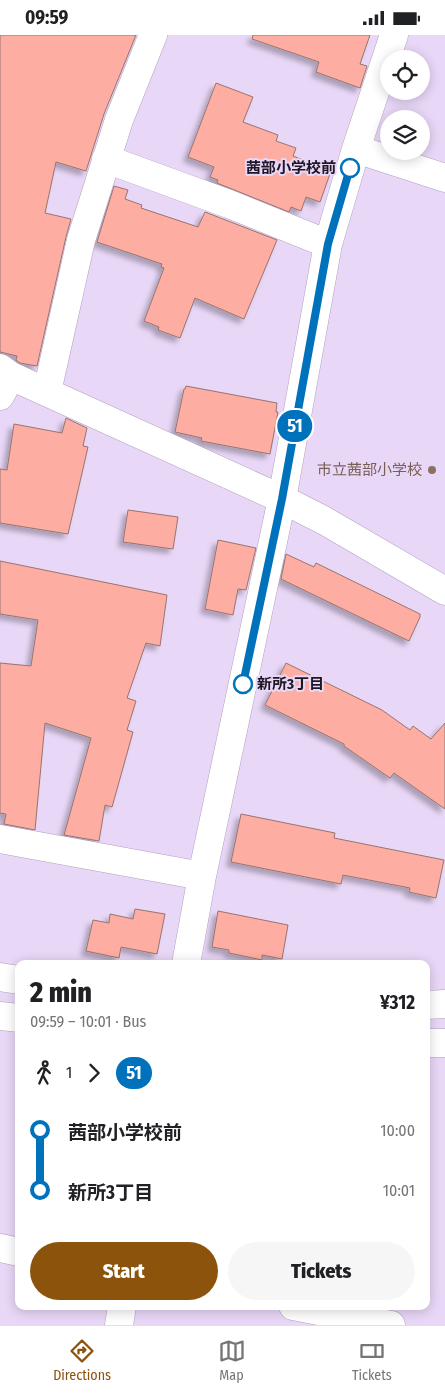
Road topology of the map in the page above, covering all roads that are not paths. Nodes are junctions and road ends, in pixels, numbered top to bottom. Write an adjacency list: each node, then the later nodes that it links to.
1 (153, 35): 4 (street)
2 (394, 35): 3 (street)
3 (356, 149): 5 (street); 6 (street)
4 (106, 159): 6 (street); 8 (street)
5 (445, 178)
6 (328, 244): 9 (street)
7 (4, 380): 8 (street)
8 (47, 392): 9 (street)
9 (282, 499): 10 (street); 12 (street)
10 (445, 591)
11 (0, 839): 12 (street)
12 (202, 876): 13 (street)
13 (187, 960)
14 (0, 977): 15 (street)
15 (15, 979)
16 (430, 1005): 17 (street)
17 (445, 1005)
18 (0, 1016): 19 (street)
19 (15, 1018)
20 (430, 1043): 21 (street)
21 (445, 1043)
22 (0, 1248): 23 (street)
23 (15, 1251)
24 (121, 1310): 26 (street)
25 (314, 1310): 27 (street)
26 (119, 1325)
27 (392, 1325)

